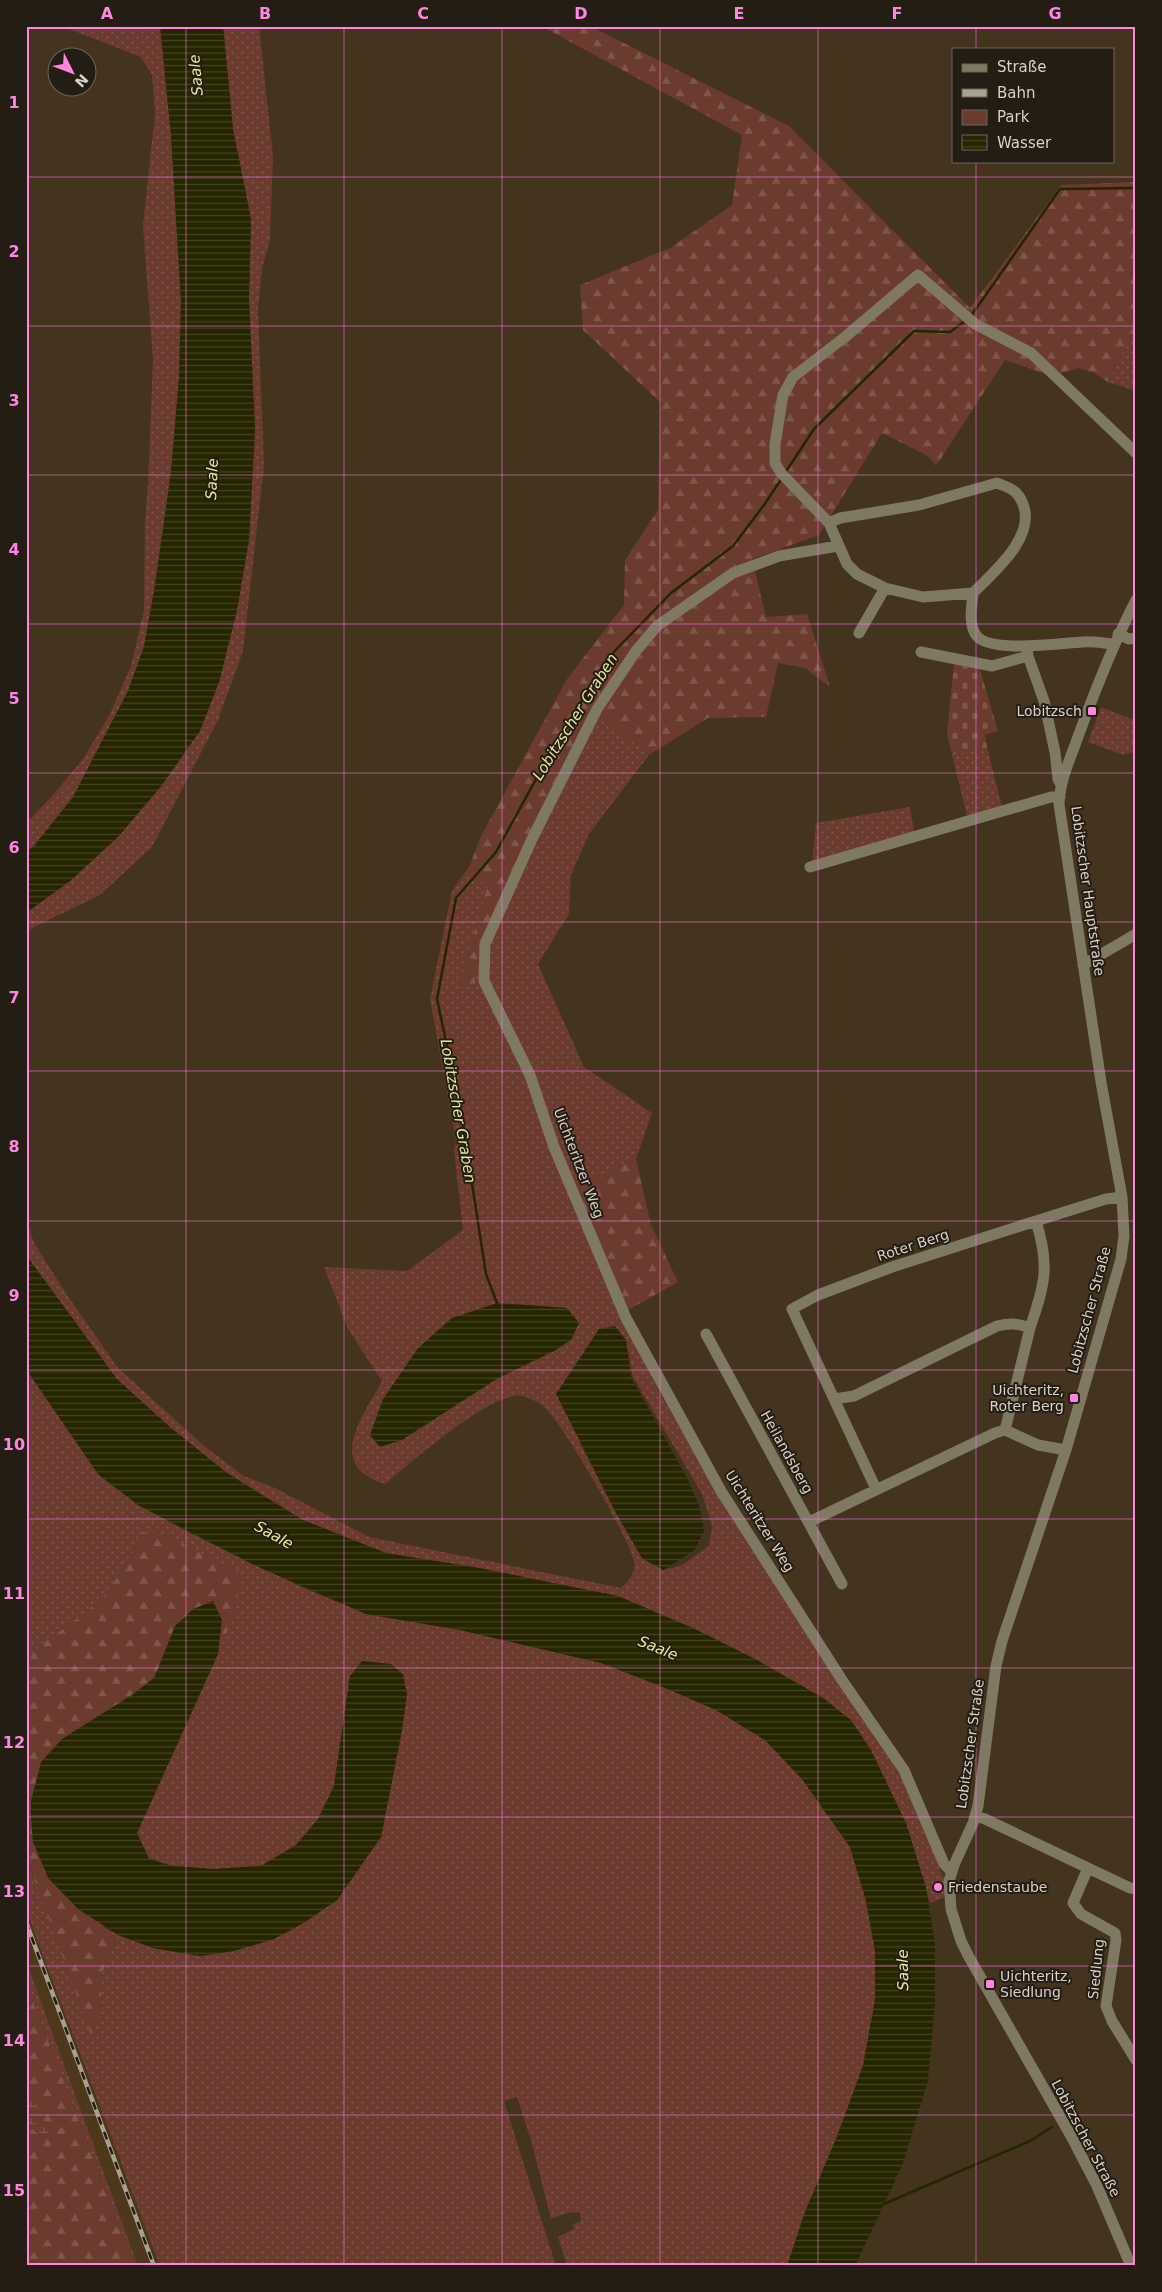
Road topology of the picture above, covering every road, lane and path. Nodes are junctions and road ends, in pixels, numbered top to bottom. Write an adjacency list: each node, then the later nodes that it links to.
1 (1136, 453): 2 (street)
2 (829, 523): 3 (street); 5 (street)
3 (838, 546): 4 (street); 28 (street, Uichteritzer Weg)
4 (885, 588): 5 (street); 7 (street)
5 (973, 593): 10 (street)
6 (1136, 600): 9 (street, Lobitzscher Hauptstraße)
7 (859, 634)
8 (1136, 638): 9 (street)
9 (1116, 639): 10 (street); 12 (street, Lobitzscher Hauptstraße)
10 (1027, 651): 11 (street); 12 (street)
11 (921, 652)
12 (1060, 795): 13 (street); 15 (street, Lobitzscher Hauptstraße)
13 (810, 867)
14 (1136, 934): 15 (street)
15 (1083, 965): 16 (street, Lobitzscher Hauptstraße)
16 (1122, 1197): 17 (street); 22 (street, Lobitzscher Straße)
17 (1036, 1221): 18 (street); 20 (street, Roter Berg)
18 (1030, 1328): 20 (street); 21 (street)
19 (706, 1334): 24 (street, Heilandsberg)
20 (834, 1399): 23 (street, Roter Berg)
21 (1005, 1430): 22 (street); 23 (street)
22 (1066, 1450): 26 (street, Lobitzscher Straße)
23 (876, 1489): 24 (street)
24 (809, 1522): 25 (street, Heilandsberg)
25 (842, 1584)
26 (975, 1816): 27 (street); 28 (street, Lobitzscher Straße)
27 (1088, 1868): 29 (street); 30 (street, Siedlung)
28 (952, 1872): 31 (street, Lobitzscher Straße)
29 (1136, 1889)
30 (1136, 2060)
31 (1131, 2266)

